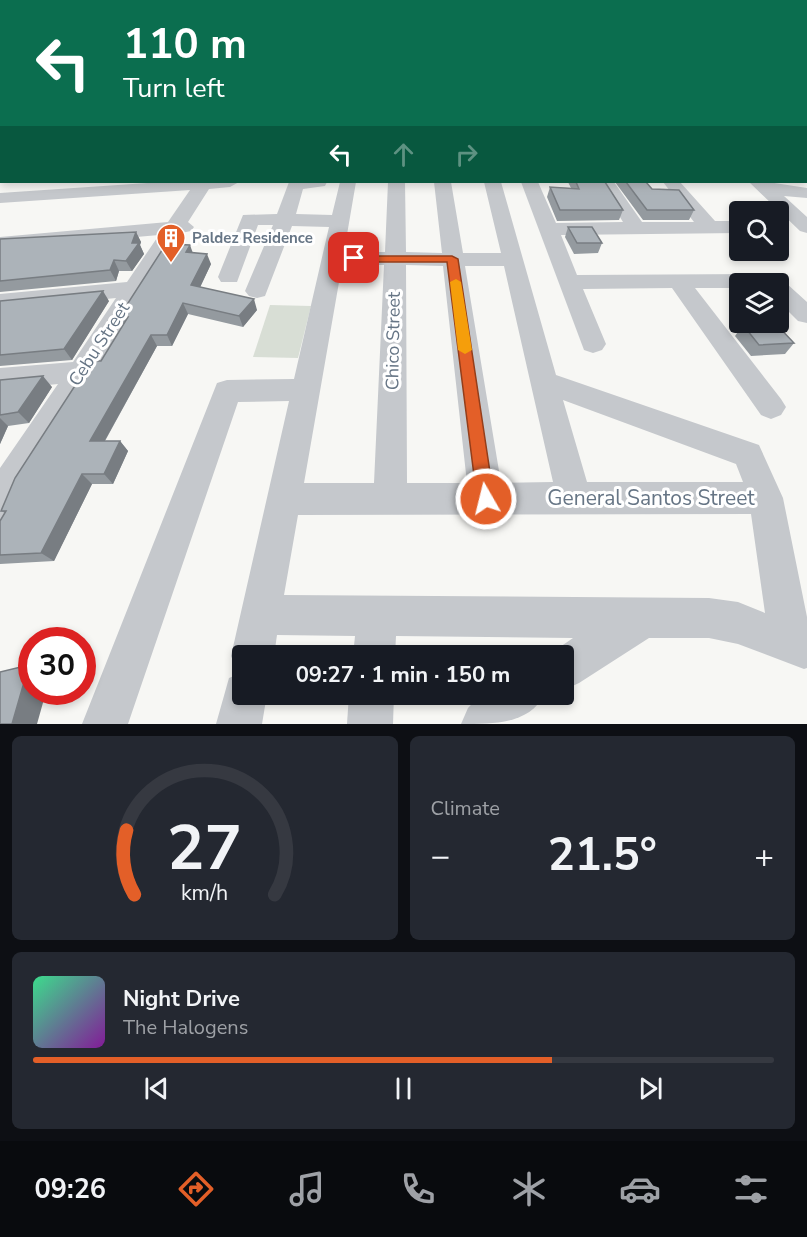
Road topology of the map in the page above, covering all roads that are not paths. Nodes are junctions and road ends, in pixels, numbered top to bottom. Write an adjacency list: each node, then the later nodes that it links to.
1 (216, 183): 10 (street)
2 (311, 183): 16 (street)
3 (348, 183): 17 (street)
4 (397, 183): 27 (street, Chico Street)
5 (444, 183): 28 (street)
6 (493, 183): 29 (street)
7 (530, 183): 24 (street)
8 (607, 183): 22 (street)
9 (672, 183): 19 (street)
10 (203, 184): 12 (street); 18 (street, Cebu Street)
11 (763, 185): 14 (street); 23 (street)
12 (114, 186): 13 (street)
13 (32, 189): 15 (street)
14 (807, 193)
15 (0, 198)
16 (284, 221): 17 (street); 30 (street); 35 (street)
17 (341, 221): 26 (street)
18 (184, 227): 25 (street); 34 (street, Cebu Street)
19 (709, 227): 20 (street); 22 (street)
20 (729, 227)
21 (789, 227): 23 (street)
22 (636, 228): 24 (street)
23 (807, 228)
24 (549, 230): 33 (street)
25 (0, 243)
26 (334, 258): 27 (street); 43 (street)
27 (395, 258): 28 (street); 50 (street, Chico Street)
28 (452, 259): 29 (street); 49 (street)
29 (514, 260): 42 (street)
30 (229, 277)
31 (678, 281): 32 (street); 33 (street); 44 (street)
32 (729, 281)
33 (569, 282): 39 (street)
34 (134, 289): 37 (street); 40 (street, Cebu Street)
35 (257, 291)
36 (789, 298): 38 (street)
37 (0, 302)
38 (807, 315)
39 (592, 344)
40 (81, 371): 41 (street); 45 (street, Cebu Street)
41 (0, 379)
42 (546, 382): 46 (street); 47 (street)
43 (304, 390): 48 (street); 61 (street)
44 (771, 407)
45 (4, 489)
46 (574, 498): 47 (street, General Santos Street); 49 (street, General Santos Street)
47 (766, 498): 56 (street)
48 (283, 499): 50 (street, General Santos Street); 52 (street)
49 (486, 499): 50 (street, General Santos Street)
50 (390, 500)
51 (377, 614): 52 (street); 53 (street); 55 (street)
52 (260, 615): 54 (street)
53 (644, 618): 56 (street); 57 (street)
54 (254, 645)
55 (375, 645)
56 (799, 646)
57 (574, 663)
58 (243, 705): 62 (street)
59 (371, 705): 63 (street)
60 (506, 705): 64 (street)
61 (105, 724)
62 (239, 724)
63 (370, 724)
64 (484, 724)

